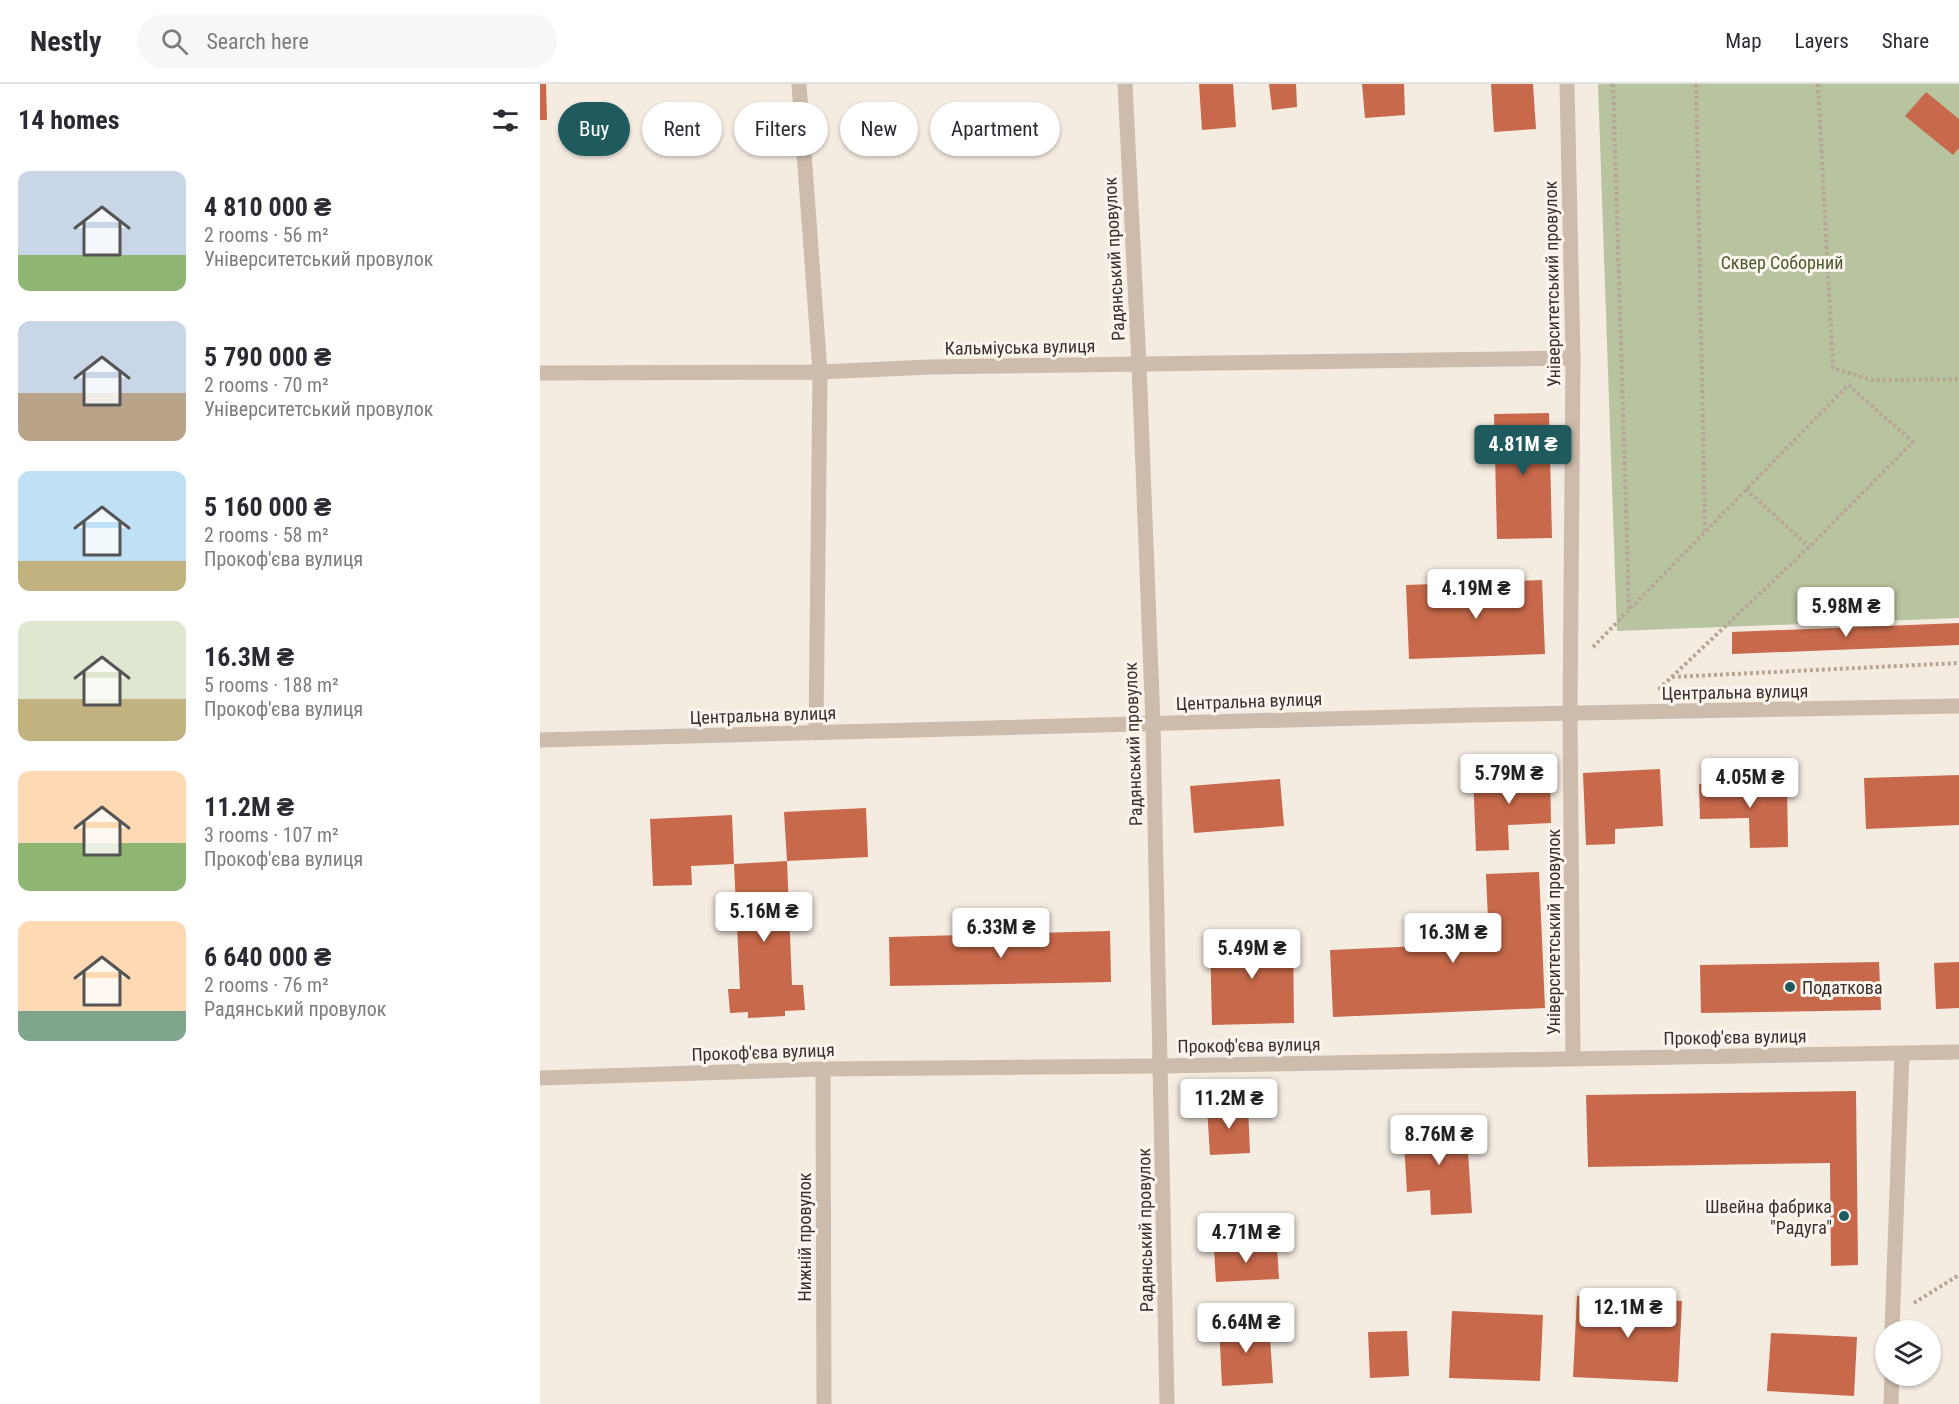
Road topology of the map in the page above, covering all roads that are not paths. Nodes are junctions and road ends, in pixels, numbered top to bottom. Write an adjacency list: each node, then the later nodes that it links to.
1 (799, 84): 6 (street)
2 (1125, 84): 5 (street, Радянський провулок)
3 (1567, 84): 4 (street, Університетський провулок)
4 (1573, 358): 5 (street, Кальміуська вулиця); 9 (street, Університетський провулок)
5 (1139, 364): 6 (street, Кальміуська вулиця); 10 (street, Радянський провулок)
6 (820, 372): 7 (street, Кальміуська вулиця); 11 (street)
7 (540, 374)
8 (1959, 706): 9 (street, Центральна вулиця)
9 (1570, 714): 10 (street, Центральна вулиця); 15 (street, Університетський провулок)
10 (1153, 724): 11 (street, Центральна вулиця); 16 (street, Радянський провулок)
11 (816, 732): 12 (street, Центральна вулиця)
12 (540, 740)
13 (1959, 1052): 14 (street, Прокоф'єва вулиця)
14 (1902, 1054): 15 (street, Прокоф'єва вулиця); 19 (street)
15 (1573, 1059): 16 (street, Прокоф'єва вулиця)
16 (1161, 1066): 17 (street, Прокоф'єва вулиця); 22 (street, Радянський провулок)
17 (823, 1069): 18 (street, Прокоф'єва вулиця); 21 (street, Нижній провулок)
18 (540, 1078)
19 (1892, 1320)
20 (1892, 1386): 23 (street)
21 (824, 1404)
22 (1167, 1404)
23 (1891, 1404)

